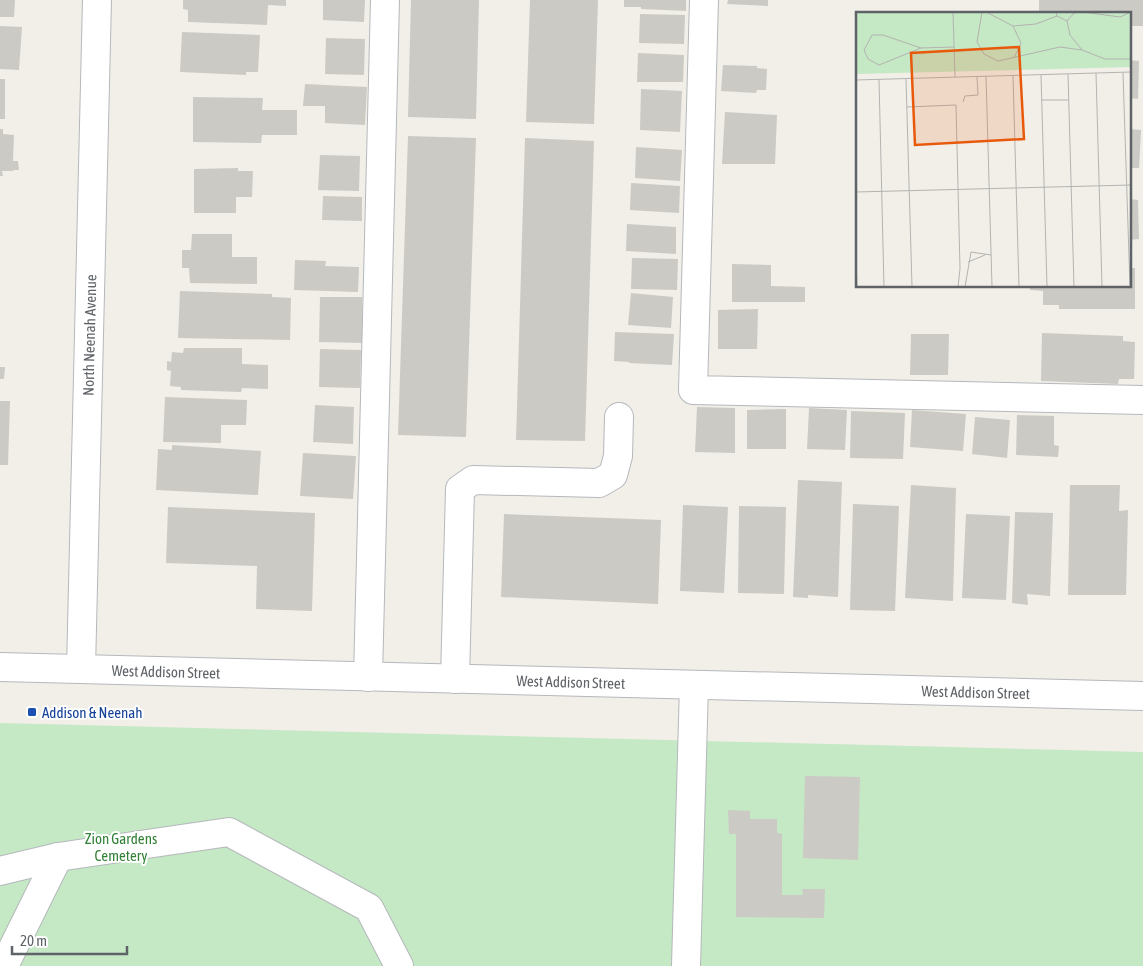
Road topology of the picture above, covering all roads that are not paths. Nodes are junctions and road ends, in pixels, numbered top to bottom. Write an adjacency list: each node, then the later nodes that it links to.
1 (97, 0): 7 (street, North Neenah Avenue)
2 (385, 0): 8 (street)
3 (704, 0): 4 (street)
4 (1143, 400)
5 (619, 417): 9 (street)
6 (0, 667): 7 (street, West Addison Street)
7 (81, 670): 8 (street, West Addison Street)
8 (368, 677): 9 (street, West Addison Street)
9 (455, 679): 10 (street, West Addison Street)
10 (694, 685): 11 (street, West Addison Street); 16 (street)
11 (1143, 696)
12 (58, 857): 13 (street); 14 (street); 15 (street)
13 (0, 871)
14 (4, 966)
15 (399, 966)
16 (686, 966)

